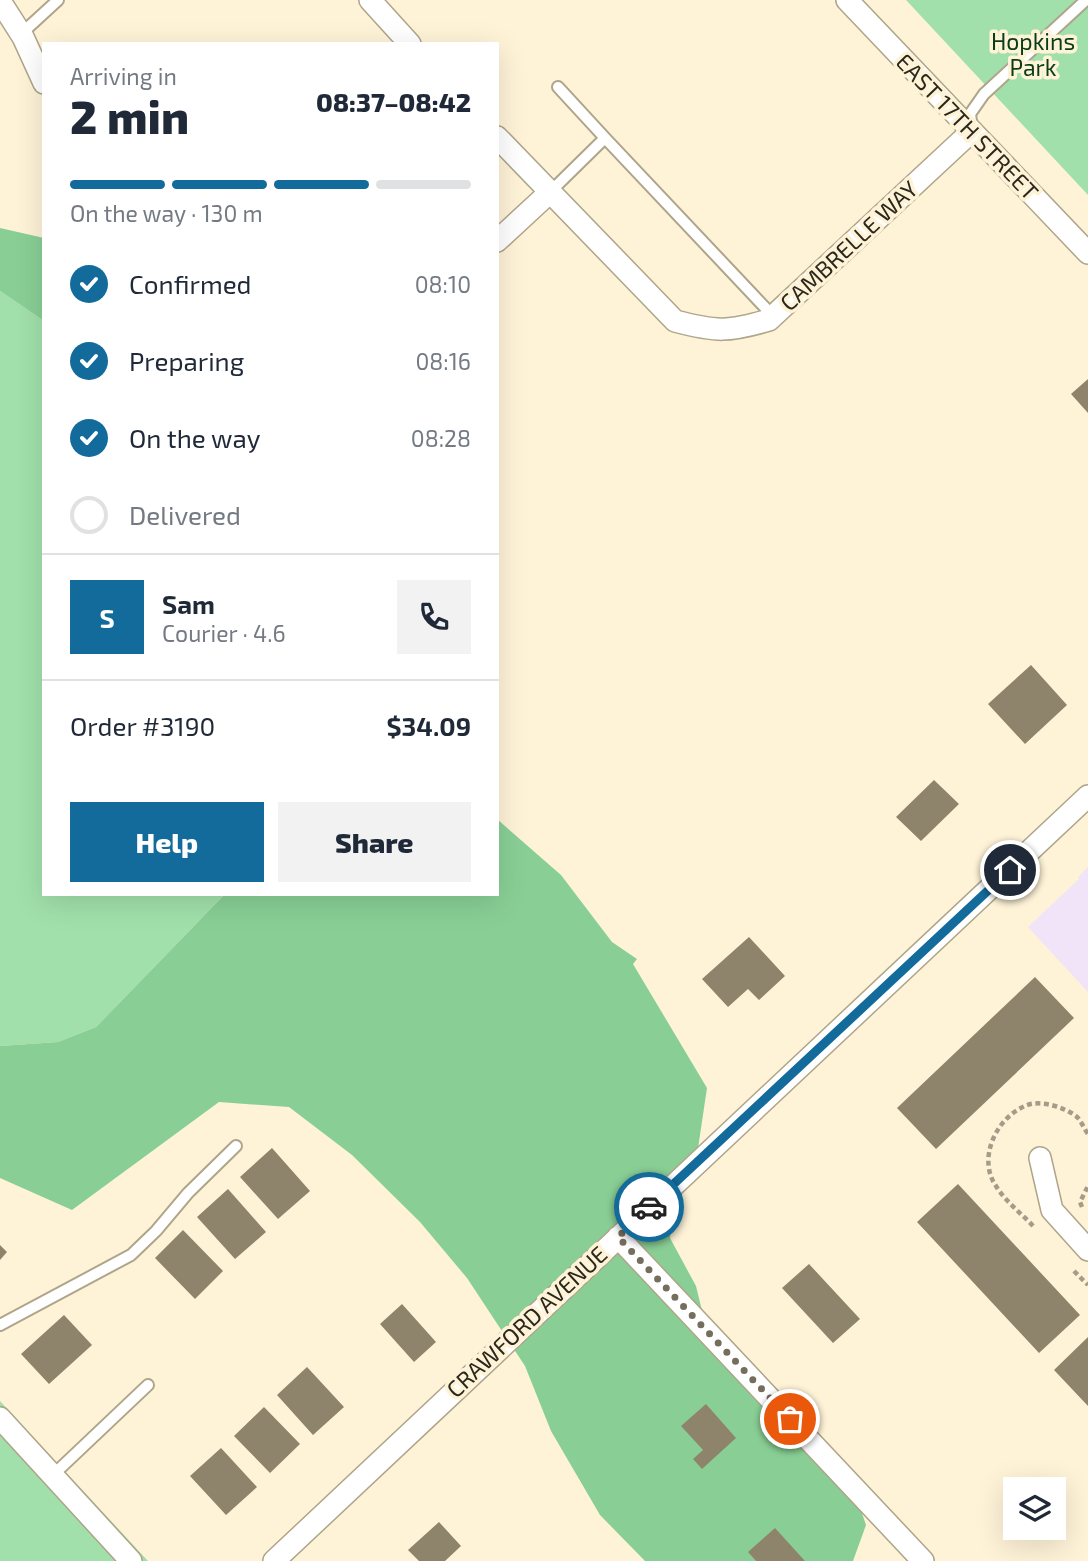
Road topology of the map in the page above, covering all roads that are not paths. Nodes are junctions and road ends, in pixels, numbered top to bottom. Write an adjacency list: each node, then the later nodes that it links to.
1 (58, 0): 6 (lane)
2 (370, 0): 7 (street)
3 (847, 0): 10 (street, EAST 17TH STREET)
4 (1086, 0): 10 (lane)
5 (0, 1): 6 (street)
6 (21, 34): 8 (street)
7 (408, 42)
8 (42, 79)
9 (558, 87): 11 (lane)
10 (972, 131): 15 (street, EAST 17TH STREET); 16 (street, CAMBRELLE WAY)
11 (605, 138): 13 (lane); 16 (lane)
12 (499, 139): 13 (street, CAMBRELLE WAY)
13 (549, 192): 14 (street); 16 (street, CAMBRELLE WAY)
14 (499, 239)
15 (1088, 253)
16 (774, 316)
17 (1088, 796): 20 (street, CRAWFORD AVENUE)
18 (236, 1146): 22 (lane)
19 (1040, 1158): 21 (street)
20 (618, 1237): 27 (street, CRAWFORD AVENUE); 28 (street)
21 (1088, 1250)
22 (0, 1325)
23 (148, 1385): 25 (lane)
24 (0, 1418): 25 (street)
25 (53, 1475): 26 (street)
26 (131, 1561)
27 (274, 1561)
28 (923, 1561)

